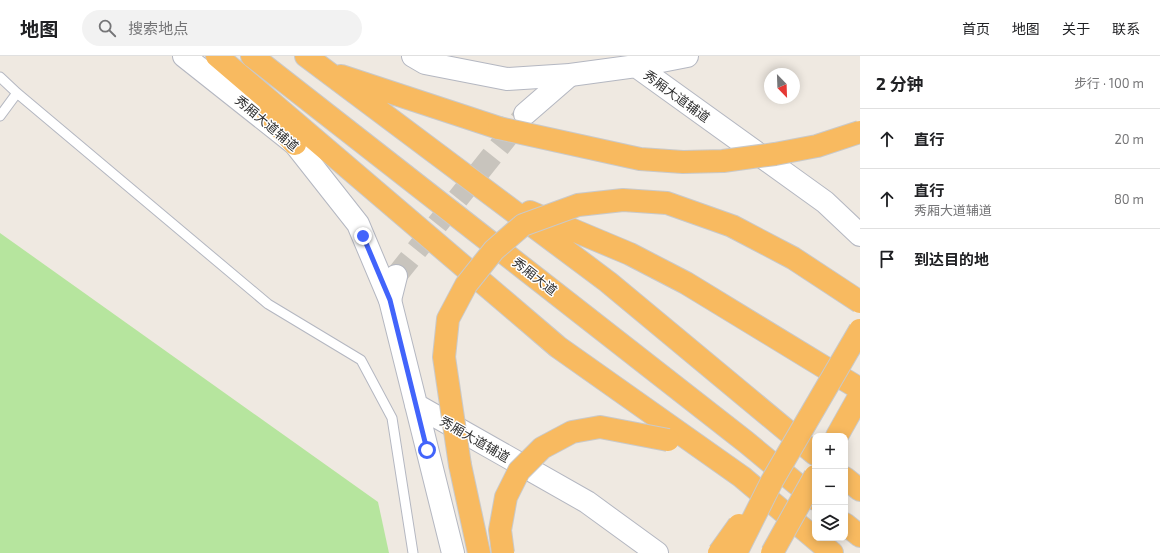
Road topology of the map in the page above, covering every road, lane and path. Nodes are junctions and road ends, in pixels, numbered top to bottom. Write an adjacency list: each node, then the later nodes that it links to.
1 (184, 56): 16 (main road, 秀厢大道辅道)
2 (212, 56): 16 (highway)
3 (217, 56): 28 (highway)
4 (252, 56): 33 (highway, 秀厢大道)
5 (306, 56): 8 (highway)
6 (413, 56): 10 (main road, 秀厢大道辅道)
7 (688, 56): 9 (main road)
8 (320, 63): 15 (highway, bridge); 17 (highway)
9 (636, 66): 10 (main road, 秀厢大道辅道); 18 (main road, 秀厢大道辅道)
10 (570, 75): 13 (main road)
11 (0, 77): 12 (lane)
12 (17, 93): 14 (lane); 36 (lane)
13 (525, 114)
14 (0, 116)
15 (860, 132)
16 (295, 144): 20 (main road, 秀厢大道辅道)
17 (492, 195): 23 (highway); 27 (highway)
18 (860, 235)
19 (396, 276): 20 (main road)
20 (390, 300): 25 (main road, 秀厢大道辅道)
21 (860, 302): 38 (highway, bridge)
22 (860, 330): 30 (highway, bridge)
23 (860, 389)
24 (860, 395): 26 (highway)
25 (416, 405): 37 (main road); 40 (main road, 秀厢大道辅道)
26 (839, 433)
27 (812, 452)
28 (742, 477): 39 (highway, bridge); 44 (highway)
29 (848, 480): 32 (highway)
30 (772, 481): 41 (highway, bridge); 42 (highway, bridge)
31 (812, 481): 43 (highway, bridge)
32 (860, 490)
33 (812, 497)
34 (848, 526): 35 (highway)
35 (860, 536)
36 (413, 553)
37 (453, 553)
38 (479, 553)
39 (503, 553)
40 (657, 553)
41 (719, 553)
42 (736, 553)
43 (772, 553)
44 (832, 553)

